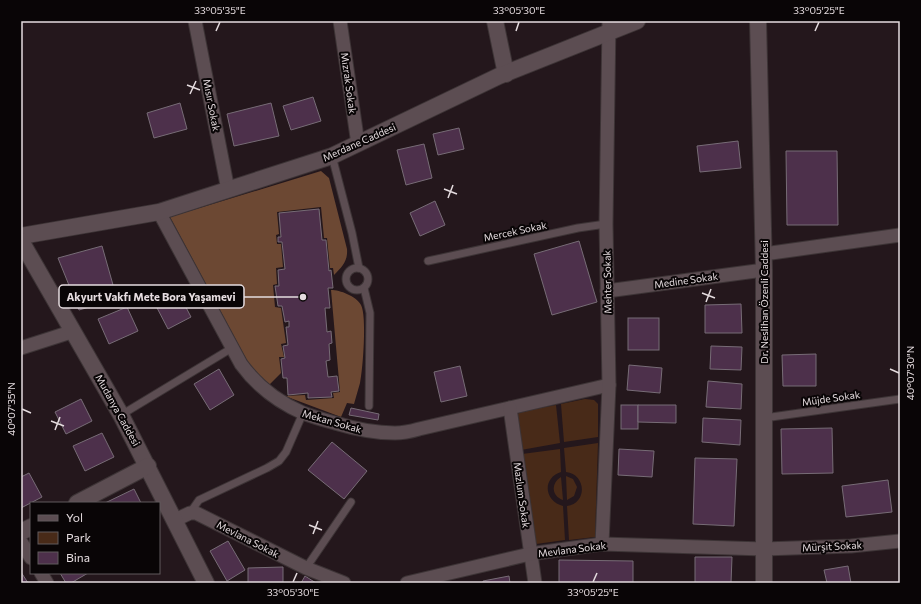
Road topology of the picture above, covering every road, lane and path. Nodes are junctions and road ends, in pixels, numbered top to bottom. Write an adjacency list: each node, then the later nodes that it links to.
1 (195, 21): 10 (street, Mısır Sokak)
2 (340, 21): 8 (street, Mızrak Sokak)
3 (495, 21): 7 (street)
4 (637, 21): 6 (street, Merdane Caddesi)
5 (758, 21): 17 (street, Dr. Neslihan Özenli Caddesi)
6 (609, 26): 7 (street, Merdane Caddesi); 12 (street, Mehter Sokak)
7 (506, 74): 8 (street, Merdane Caddesi)
8 (358, 144): 9 (street, Merdane Caddesi)
9 (332, 156): 10 (street, Merdane Caddesi); 18 (lane)
10 (228, 190): 11 (street, Merdane Caddesi)
11 (159, 212): 14 (street, Merdane Caddesi); 23 (street, Mekan Sokak)
12 (606, 224): 16 (lane, Mercek Sokak); 20 (street, Mehter Sokak)
13 (900, 235): 17 (street, Medine Sokak)
14 (21, 236)
15 (21, 241): 21 (street, Mudanya Caddesi)
16 (428, 261)
17 (764, 262): 20 (street, Medine Sokak); 30 (street, Dr. Neslihan Özenli Caddesi)
18 (359, 268): 19 (lane); 19 (lane)
19 (364, 288): 26 (lane)
20 (607, 291): 24 (street, Mehter Sokak)
21 (74, 331): 22 (street); 29 (street, Mudanya Caddesi)
22 (21, 348)
23 (232, 348): 28 (street, Mekan Sokak); 29 (lane)
24 (609, 385): 27 (street, Mekan Sokak); 40 (street, Mehter Sokak)
25 (900, 398): 30 (lane, Müjde Sokak)
26 (369, 406)
27 (510, 408): 28 (street, Mekan Sokak); 42 (street, Mazlum Sokak)
28 (303, 413): 34 (lane)
29 (121, 415): 31 (street, Mudanya Caddesi)
30 (764, 418): 41 (street, Dr. Neslihan Özenli Caddesi)
31 (148, 466): 32 (street); 35 (street, Mudanya Caddesi)
32 (79, 502)
33 (351, 502): 44 (lane)
34 (190, 513): 35 (street); 44 (street, Mevlana Sokak)
35 (175, 520): 47 (street, Mudanya Caddesi)
36 (30, 528): 37 (street)
37 (21, 532)
38 (900, 541): 41 (street, Mürşit Sokak)
39 (21, 542): 43 (street)
40 (602, 544): 41 (street, Mevlana Sokak); 42 (street, Mevlana Sokak)
41 (764, 549): 51 (street, Dr. Neslihan Özenli Caddesi)
42 (530, 554): 49 (street, Mevlana Sokak); 50 (street, Mazlum Sokak)
43 (30, 556)
44 (306, 568): 48 (street, Mevlana Sokak)
45 (42, 574): 46 (street)
46 (47, 583)
47 (206, 583)
48 (344, 583)
49 (407, 583)
50 (535, 583)
51 (764, 583)

